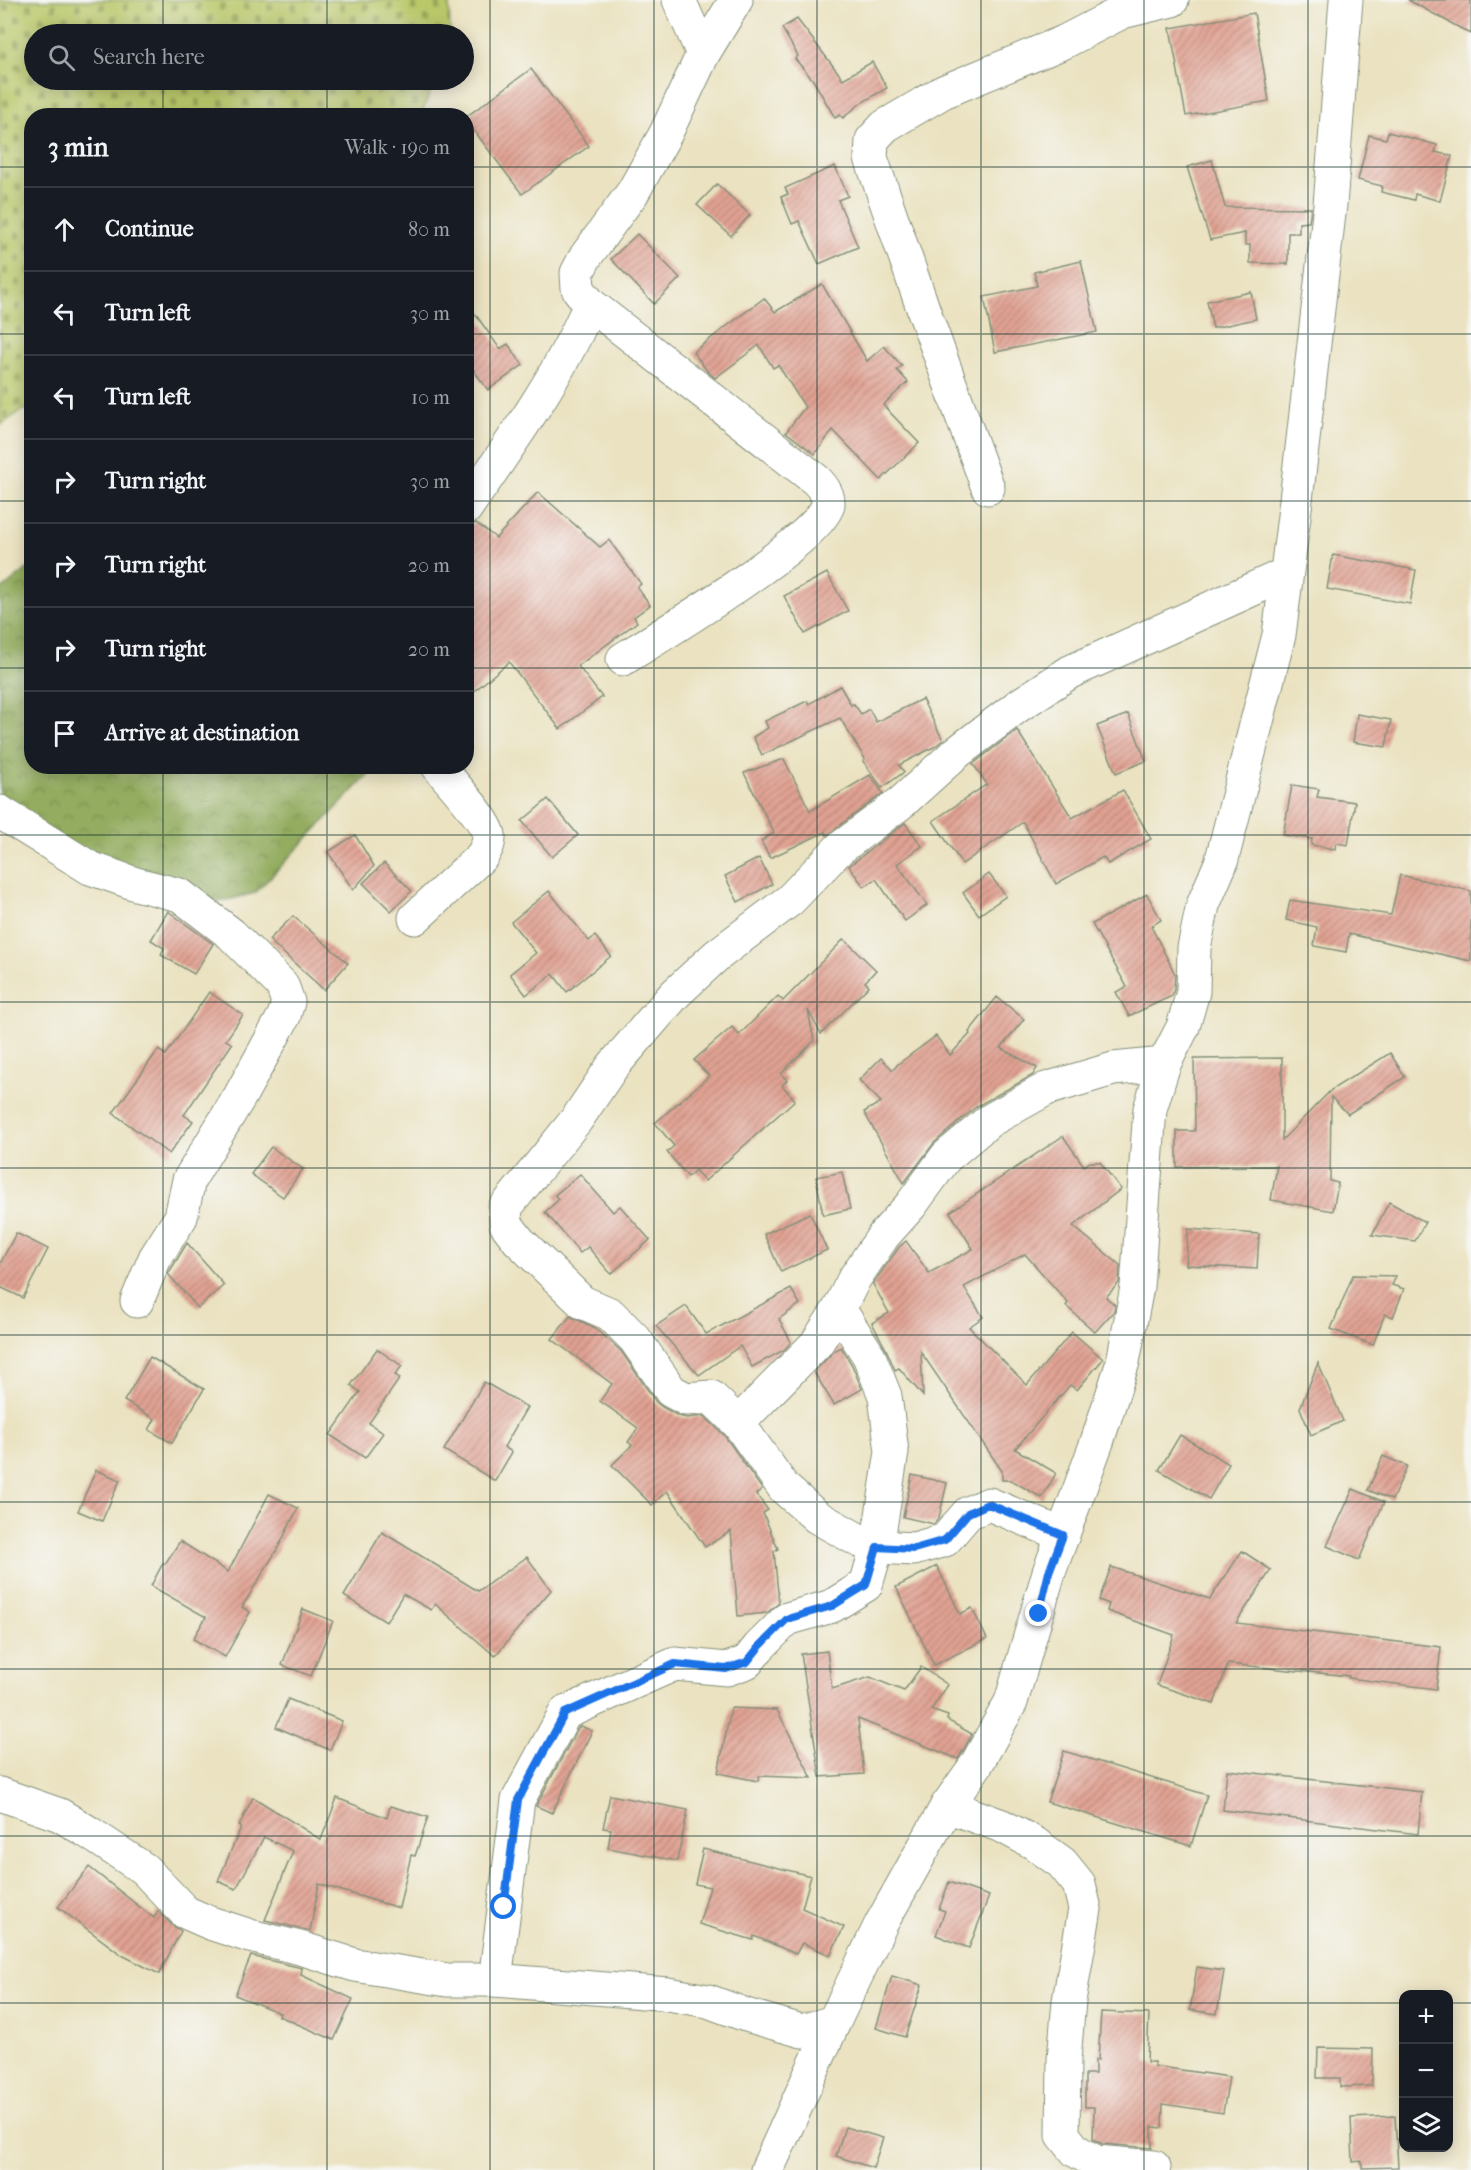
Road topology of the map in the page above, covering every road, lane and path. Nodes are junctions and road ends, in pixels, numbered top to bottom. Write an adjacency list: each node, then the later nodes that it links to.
1 (679, 0): 5 (street)
2 (736, 0): 5 (street)
3 (1172, 0): 7 (street)
4 (1346, 0): 9 (street)
5 (703, 54): 6 (street)
6 (590, 304): 8 (street); 10 (street)
7 (988, 488)
8 (474, 496)
9 (1286, 574): 14 (street); 17 (street)
10 (623, 659)
11 (445, 774): 13 (street)
12 (0, 812): 15 (street)
13 (415, 918)
14 (1164, 1064): 16 (street); 18 (street)
15 (137, 1301)
16 (839, 1309): 17 (street); 19 (street)
17 (738, 1423): 19 (street)
18 (1063, 1535): 19 (street); 21 (street)
19 (877, 1547): 22 (street)
20 (0, 1794): 22 (street)
21 (947, 1806): 23 (street); 24 (street)
22 (495, 1980): 23 (street)
23 (834, 2022): 25 (street)
24 (1154, 2167)
25 (767, 2170)

